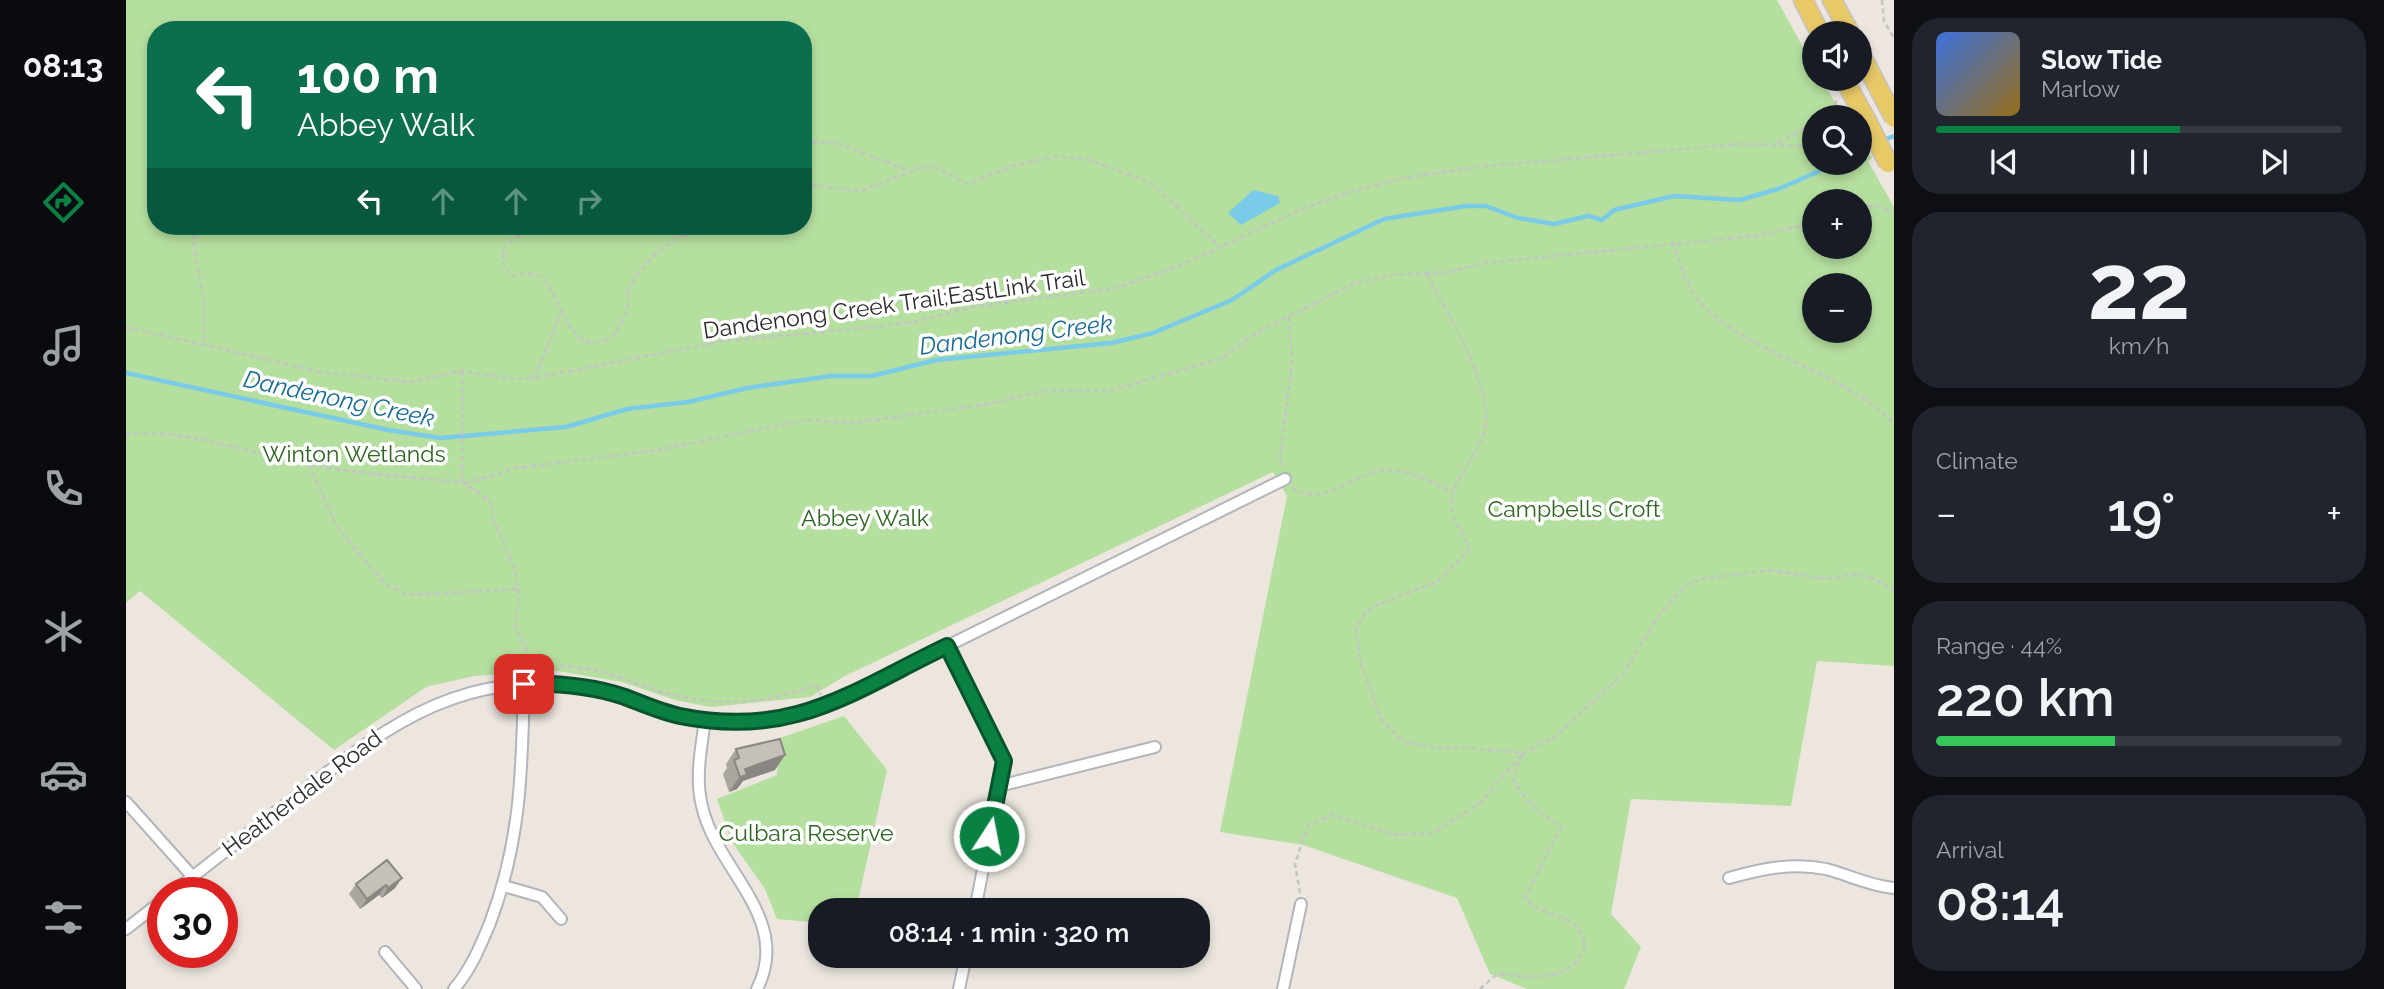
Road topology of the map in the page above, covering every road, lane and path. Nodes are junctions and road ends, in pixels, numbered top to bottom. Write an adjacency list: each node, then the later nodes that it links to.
1 (1803, 0): 4 (main road)
2 (1832, 0): 5 (main road)
3 (1882, 0): 6 (path)
4 (1814, 21)
5 (1843, 21)
6 (1894, 38)
7 (1872, 76): 11 (main road)
8 (1842, 91): 10 (path)
9 (1851, 91): 16 (main road, bridge)
10 (1831, 105)
11 (1892, 114)
12 (1802, 130): 14 (path)
13 (812, 142): 17 (path)
14 (1774, 145): 15 (path, Dandenong Creek Trail;EastLink Trail); 26 (path, Dandenong Creek Trail;EastLink Trail)
15 (1802, 146)
16 (1891, 169)
17 (909, 171): 18 (path); 26 (path)
18 (812, 185)
19 (1872, 205): 20 (path)
20 (1894, 212)
21 (1802, 226): 25 (path)
22 (195, 235): 31 (path)
23 (521, 235): 28 (path)
24 (686, 235): 28 (path)
25 (1673, 242): 27 (path); 34 (path)
26 (1220, 247): 33 (path, Dandenong Creek Trail;EastLink Trail)
27 (1427, 274): 29 (path); 39 (path)
28 (561, 312): 33 (path)
29 (1289, 316): 37 (path); 38 (path)
30 (126, 327): 31 (path)
31 (205, 345): 32 (path)
32 (462, 371): 33 (path, Dandenong Creek Trail;EastLink Trail); 38 (path)
33 (534, 378)
34 (1894, 424)
35 (126, 434): 36 (path)
36 (309, 464): 38 (path); 40 (path)
37 (1285, 479): 39 (path); 42 (street)
38 (463, 482): 40 (path)
39 (1453, 492): 49 (path)
40 (519, 589): 43 (path)
41 (1894, 590): 49 (path)
42 (947, 646): 46 (street); 50 (street)
43 (527, 665): 44 (path); 45 (path); 46 (path)
44 (492, 668)
45 (524, 684): 47 (street); 52 (street, Heatherdale Road); 54 (street)
46 (826, 706): 47 (street)
47 (705, 720): 65 (street)
48 (1156, 747): 50 (street)
49 (1523, 753): 57 (path); 68 (path)
50 (999, 786): 56 (street)
51 (126, 802): 52 (street)
52 (193, 877)
53 (1729, 878): 55 (street)
54 (504, 886): 59 (street); 64 (street)
55 (1894, 888)
56 (977, 898)
57 (1301, 904): 67 (street)
58 (147, 913): 60 (street)
59 (561, 919)
60 (126, 929)
61 (385, 952): 63 (street)
62 (963, 968): 66 (street)
63 (416, 989)
64 (454, 989)
65 (757, 989)
66 (959, 989)
67 (1283, 989)
68 (1480, 989)

